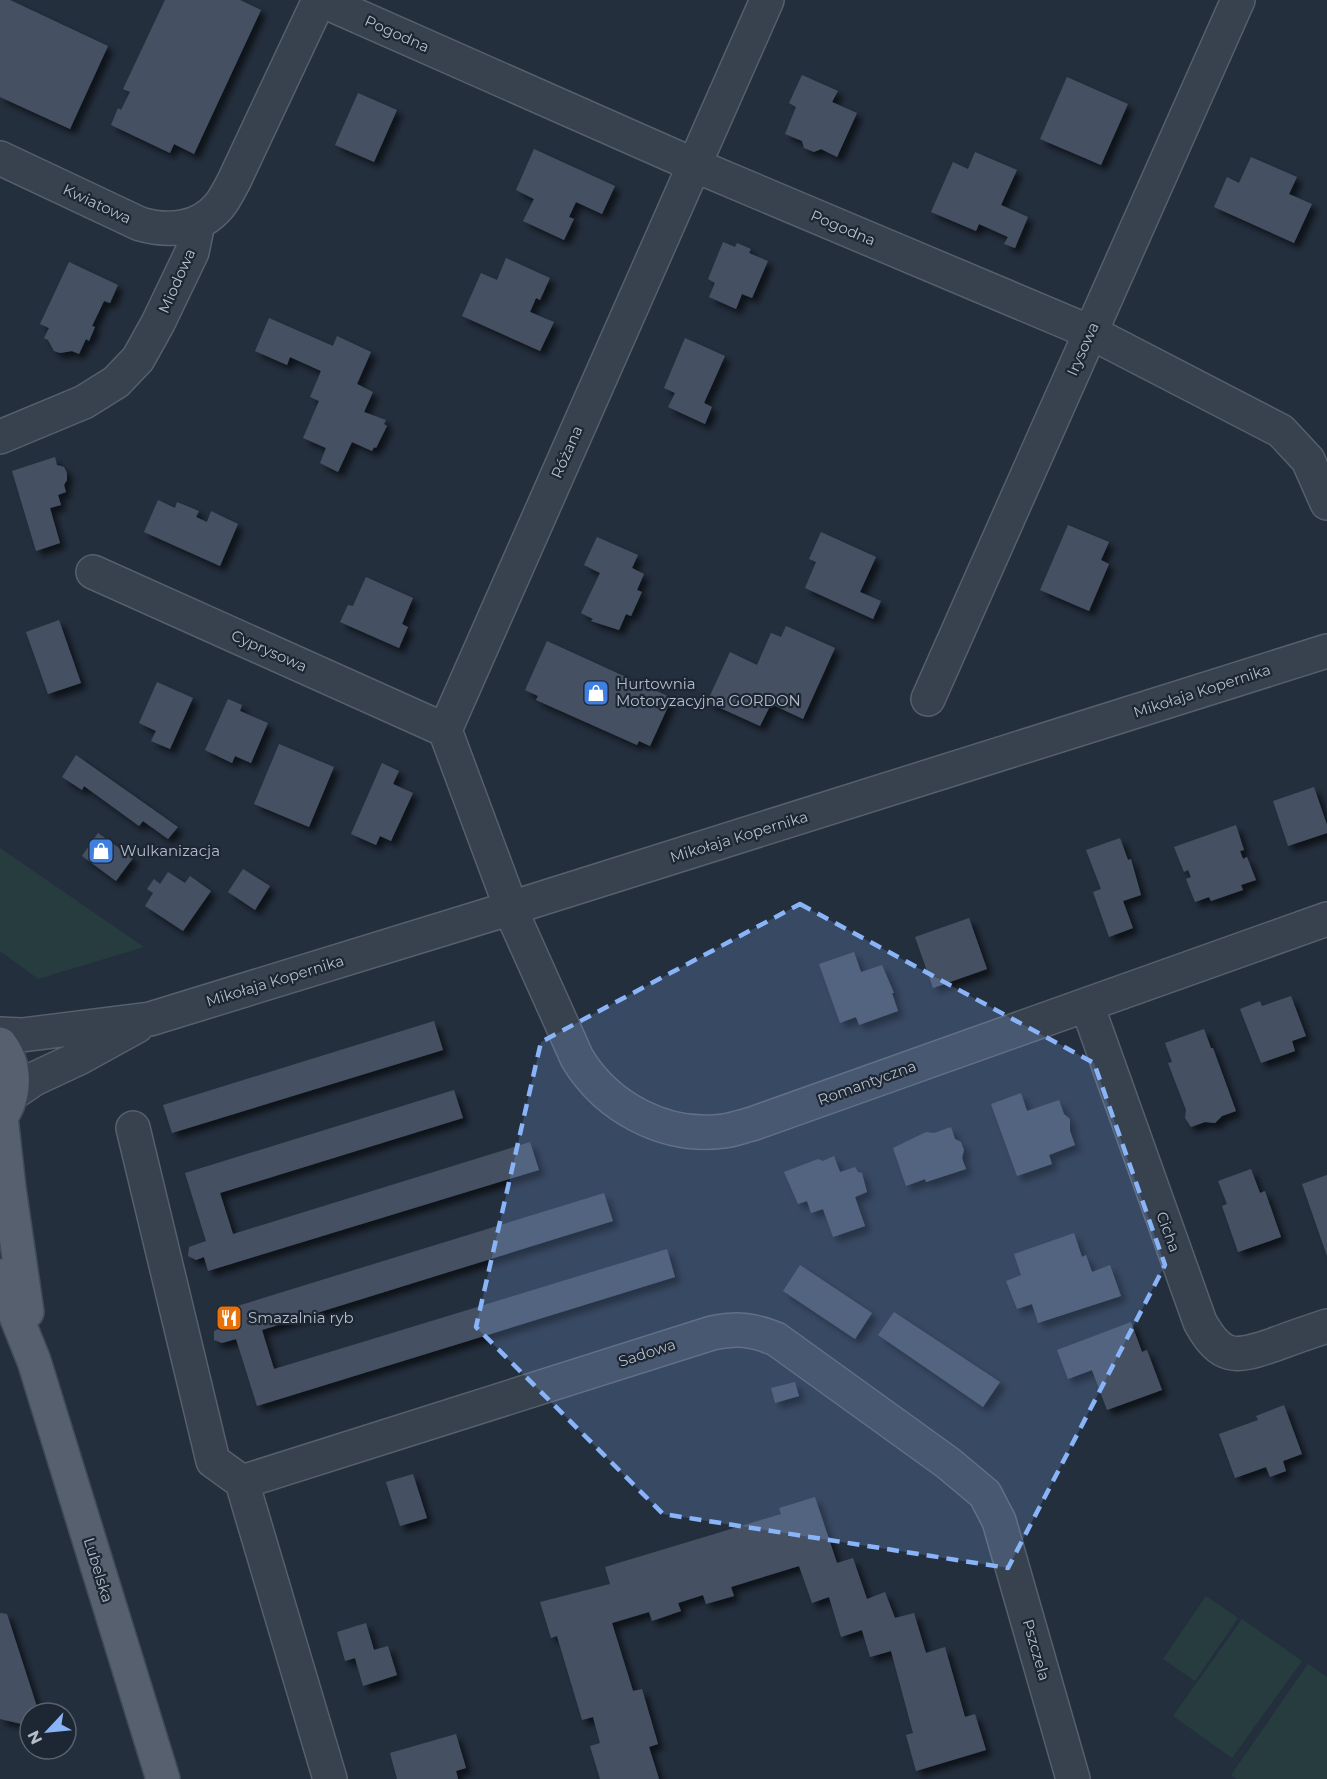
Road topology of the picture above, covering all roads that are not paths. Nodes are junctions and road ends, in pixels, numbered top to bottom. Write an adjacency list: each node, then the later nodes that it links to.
1 (320, 0): 5 (street, Pogodna); 6 (street)
2 (767, 0): 5 (street, Różana)
3 (1238, 0): 7 (street, Irysowa)
4 (0, 158): 6 (street, Kwiatowa)
5 (694, 165): 7 (street, Pogodna); 13 (street, Różana)
6 (198, 223): 8 (street, Miodowa)
7 (1090, 332): 9 (street, Pogodna); 12 (street, Irysowa)
8 (0, 437)
9 (1327, 503)
10 (93, 572): 13 (street, Cyprysowa)
11 (1327, 651): 14 (street, Mikołaja Kopernika)
12 (928, 699)
13 (444, 730): 14 (street)
14 (512, 908): 16 (street, Romantyczna); 17 (street, Mikołaja Kopernika)
15 (1327, 919): 16 (street, Romantyczna)
16 (1087, 1005): 23 (street, Cicha)
17 (150, 1020): 18 (street, Mikołaja Kopernika); 20 (street, Mikołaja Kopernika)
18 (0, 1034)
19 (0, 1044): 20 (main road, Lubelska)
20 (4, 1110): 24 (main road, Lubelska)
21 (133, 1128): 25 (street)
22 (0, 1275): 24 (main road, Lubelska)
23 (1327, 1326)
24 (34, 1361): 27 (main road, Lubelska)
25 (242, 1482): 26 (street, Sadowa); 28 (street)
26 (999, 1521): 29 (street, Pszczela)
27 (163, 1779)
28 (330, 1779)
29 (1073, 1779)

